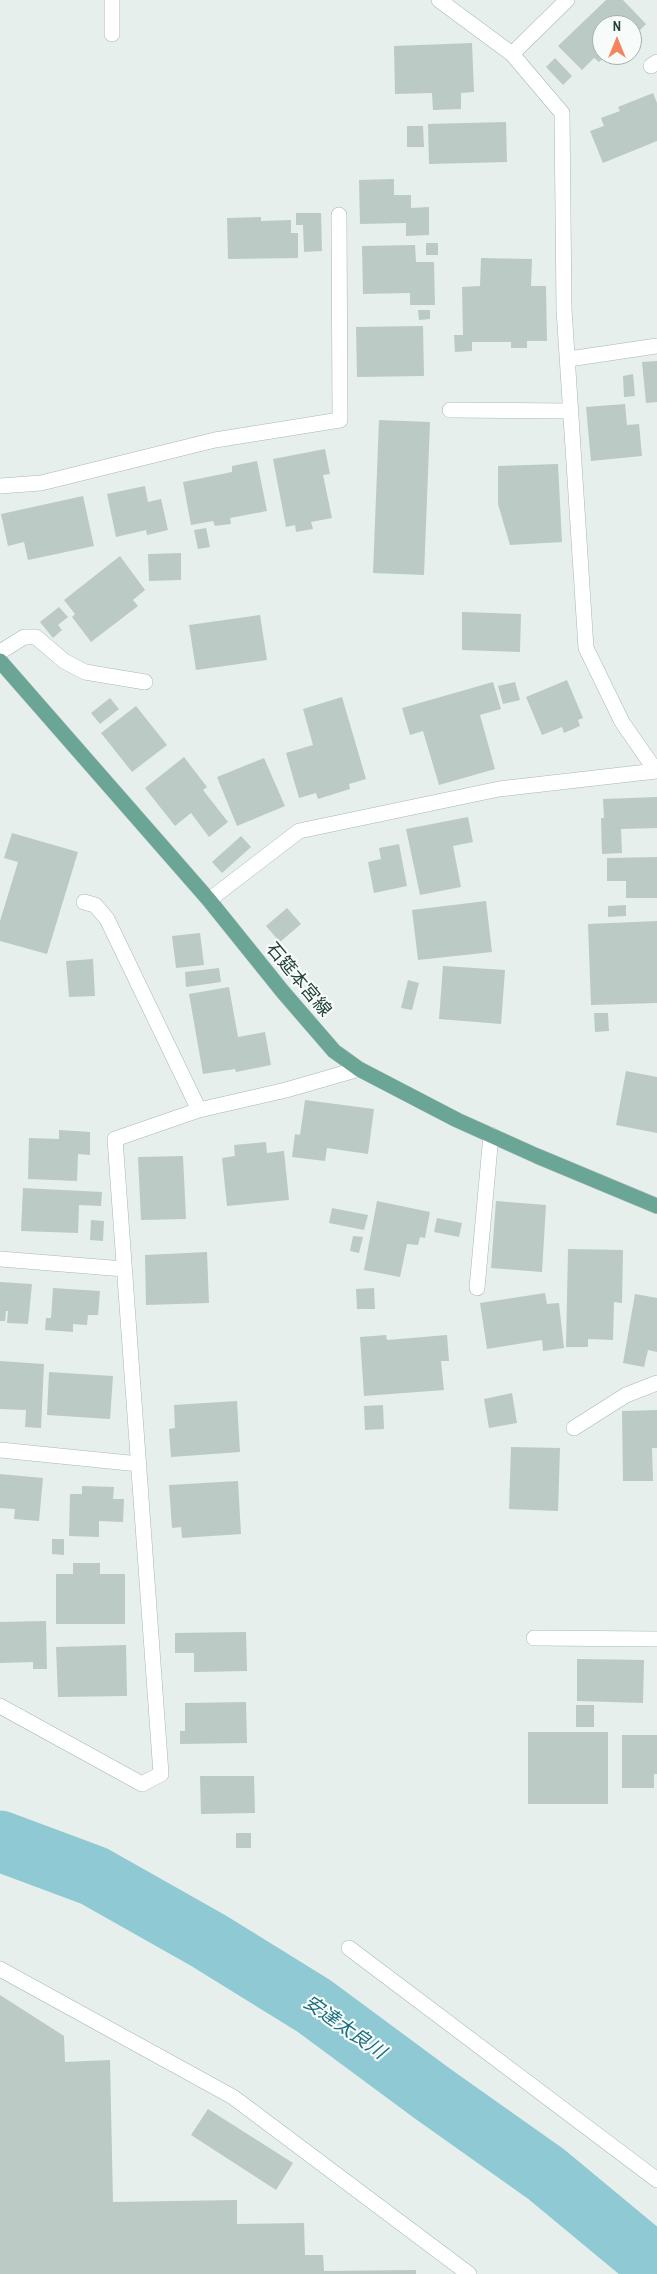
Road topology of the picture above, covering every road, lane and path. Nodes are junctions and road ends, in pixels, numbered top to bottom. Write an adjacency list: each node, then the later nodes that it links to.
1 (112, 0): 4 (street)
2 (439, 0): 5 (street)
3 (567, 0): 5 (street)
4 (112, 34)
5 (512, 54): 8 (street)
6 (339, 215): 11 (street)
7 (657, 346): 8 (street)
8 (569, 359): 10 (street)
9 (450, 410): 10 (street)
10 (569, 411): 15 (street)
11 (0, 486)
12 (0, 652): 14 (street)
13 (0, 661): 16 (main road, 石筵本宮線)
14 (145, 682)
15 (657, 771): 16 (street)
16 (209, 900): 18 (main road, 石筵本宮線)
17 (84, 902): 19 (street)
18 (360, 1069): 19 (street); 20 (main road, 石筵本宮線)
19 (199, 1110): 23 (street)
20 (490, 1135): 21 (main road, 石筵本宮線); 24 (street)
21 (657, 1206)
22 (0, 1259): 23 (street)
23 (124, 1269): 28 (street)
24 (477, 1288)
25 (657, 1383): 26 (street)
26 (574, 1428)
27 (0, 1450): 28 (street)
28 (139, 1464): 31 (street)
29 (534, 1638): 30 (street)
30 (657, 1639)
31 (0, 1706)
32 (350, 1948): 34 (street)
33 (0, 1969): 35 (street)
34 (657, 2180)
35 (469, 2274)

